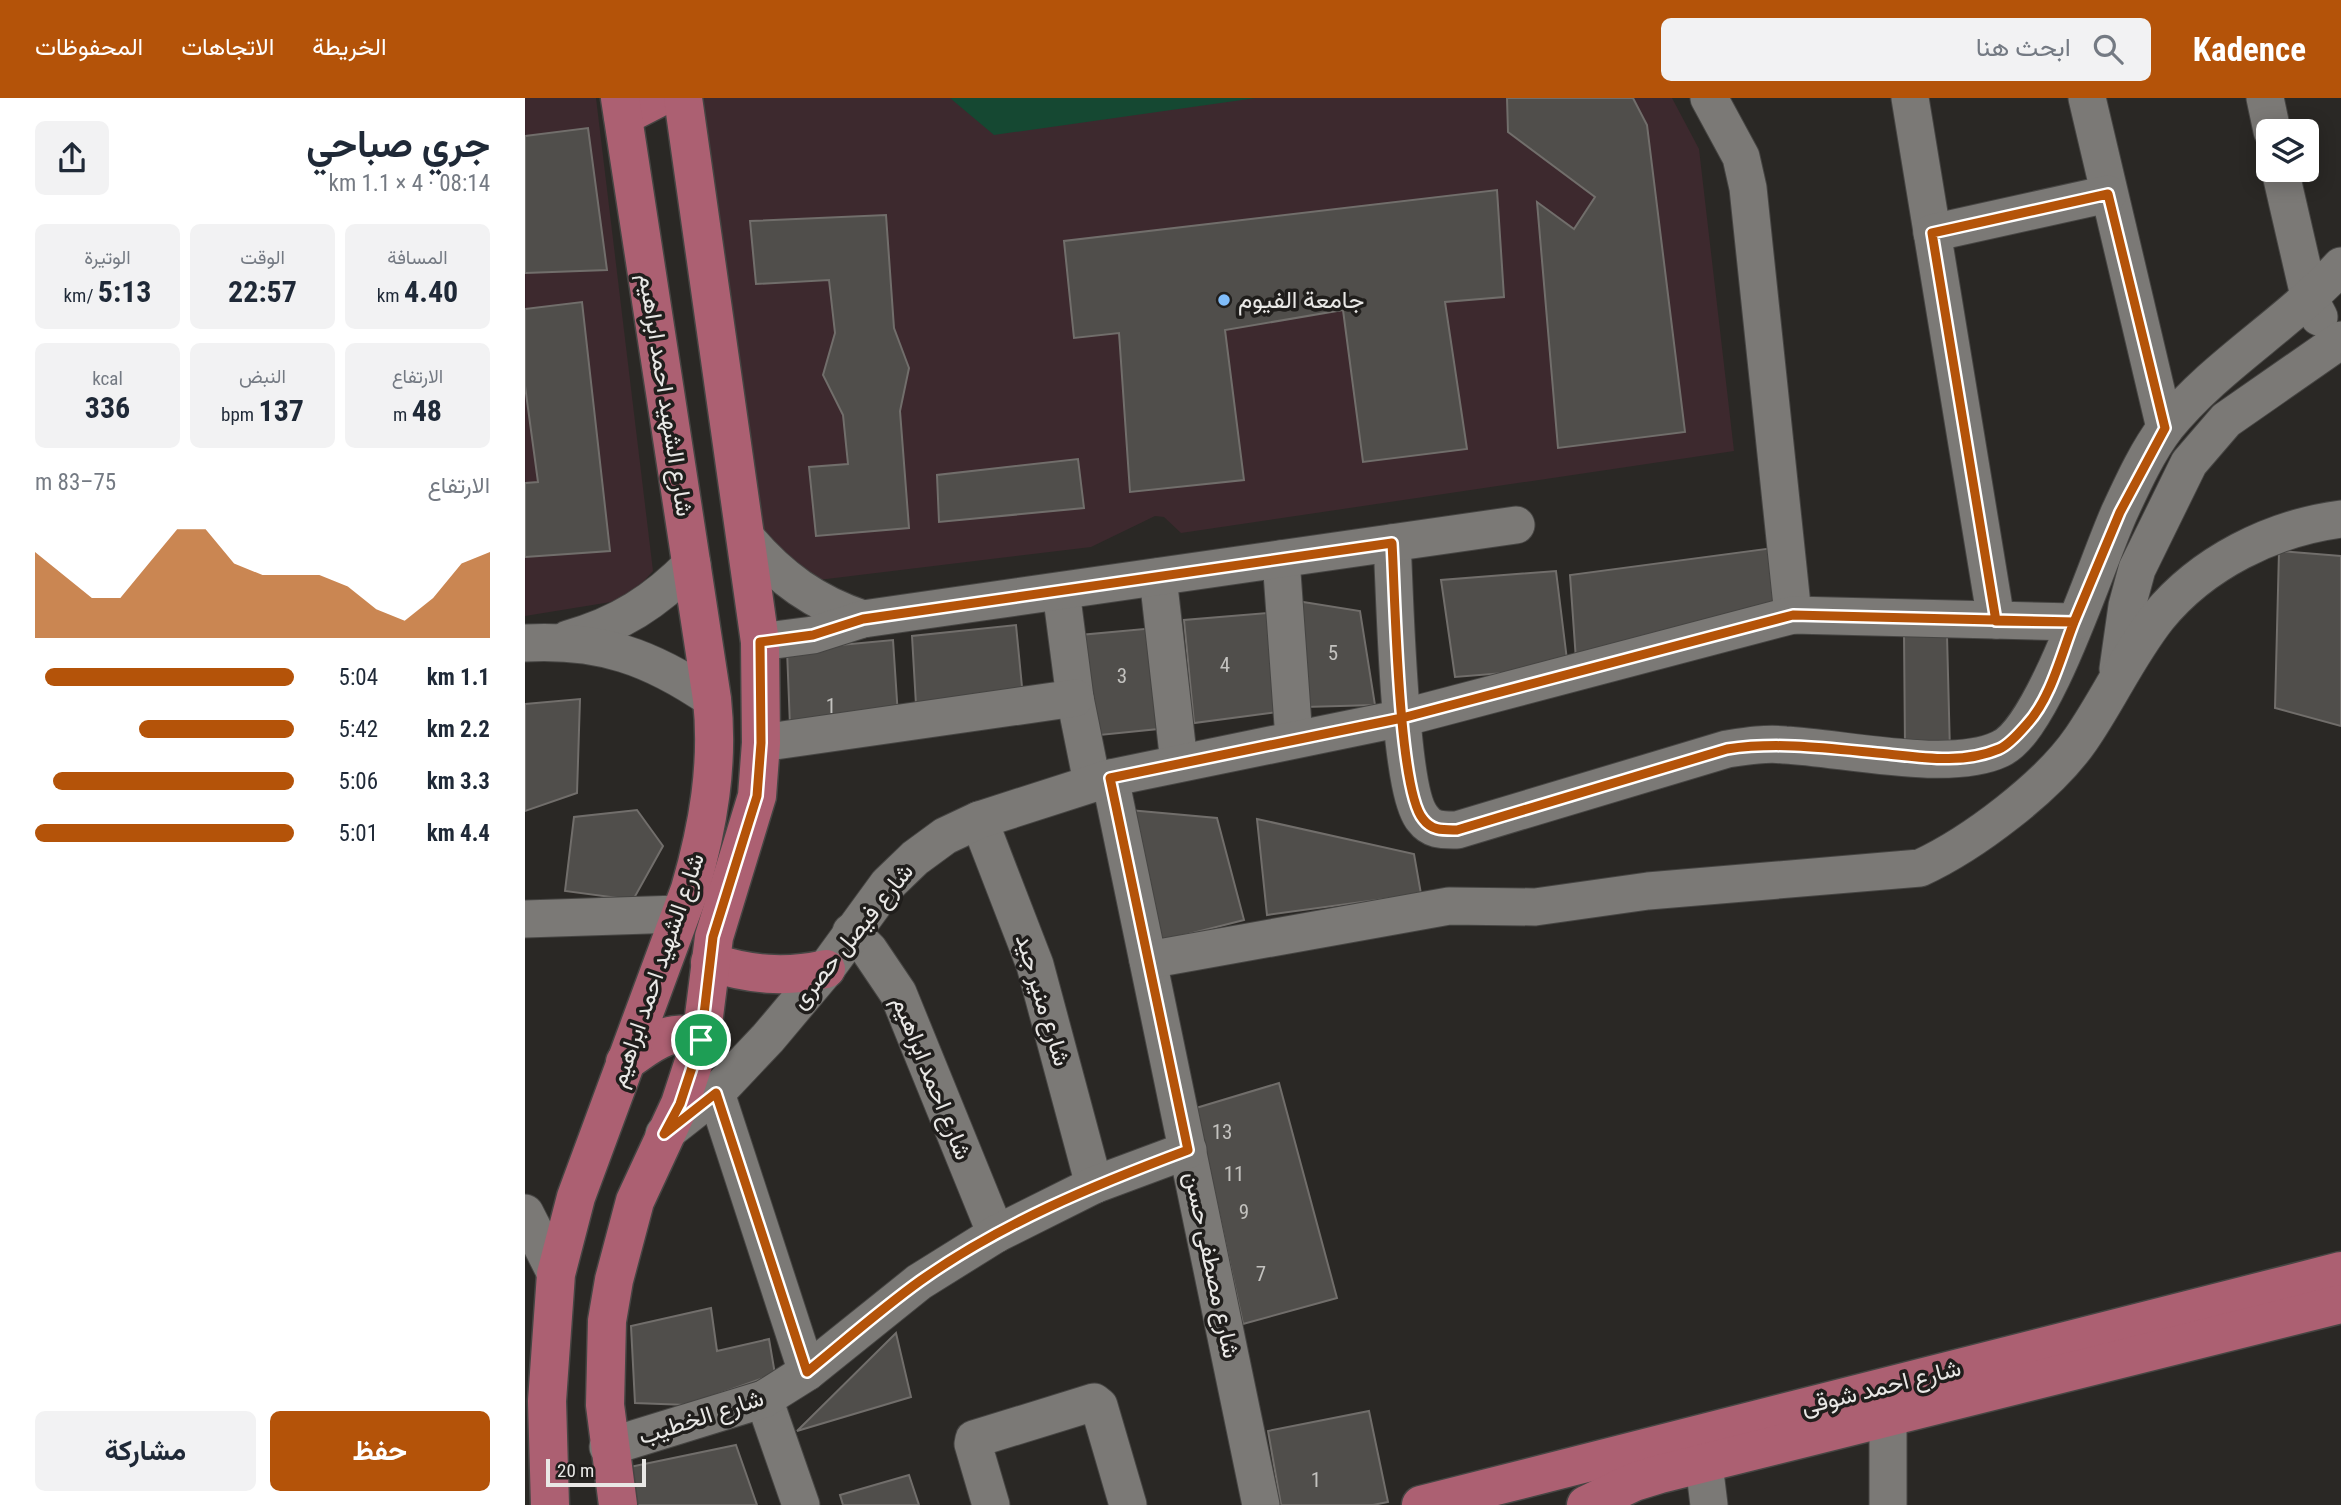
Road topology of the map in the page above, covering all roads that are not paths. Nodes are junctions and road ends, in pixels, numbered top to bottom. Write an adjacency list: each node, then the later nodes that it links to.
1 (658, 98): 7 (main road)
2 (683, 98): 18 (main road, شارع الشهيد احمد ابراهيم)
3 (1709, 98): 24 (street)
4 (1910, 98): 11 (street)
5 (2087, 98): 10 (street)
6 (2265, 98): 8 (street)
7 (622, 107): 21 (main road, شارع الشهيد احمد ابراهيم)
8 (2269, 119)
9 (2283, 182): 13 (street)
10 (2108, 194): 11 (street); 15 (street)
11 (1932, 233): 26 (street)
12 (2341, 266): 13 (street)
13 (2310, 300): 14 (street); 15 (street)
14 (2338, 342): 31 (street)
15 (2165, 428): 27 (street)
16 (2341, 519): 31 (street)
17 (1516, 525): 19 (street)
18 (747, 539): 25 (street); 29 (main road, شارع الشهيد احمد ابراهيم)
19 (1392, 543): 20 (street); 34 (street)
20 (1281, 559): 22 (street); 35 (street)
21 (692, 564): 28 (street); 33 (main road, شارع الشهيد احمد ابراهيم)
22 (1158, 577): 23 (street); 37 (street)
23 (1061, 591): 25 (street); 32 (street, شارع مصطفى حسن)
24 (1793, 615): 26 (street, شارع فيصل حصرى); 34 (street, شارع فيصل حصرى)
25 (863, 619): 29 (street)
26 (1996, 621): 27 (street, شارع فيصل حصرى)
27 (2074, 622): 34 (street)
28 (564, 640): 30 (street); 33 (street)
29 (760, 642): 36 (main road, شارع الشهيد احمد ابراهيم)
30 (525, 643)
31 (2117, 680): 43 (street)
32 (1075, 698): 36 (street); 38 (street, شارع مصطفى حسن)
33 (712, 699): 40 (main road, شارع الشهيد احمد ابراهيم)
34 (1402, 718): 35 (street, شارع فيصل حصرى)
35 (1294, 739): 37 (street, شارع فيصل حصرى)
36 (761, 743): 44 (main road, شارع الشهيد احمد ابراهيم)
37 (1179, 763): 38 (street, شارع فيصل حصرى)
38 (1101, 780): 39 (street, شارع فيصل حصرى); 43 (street, شارع مصطفى حسن)
39 (979, 820): 42 (street, شارع فيصل حصرى); 51 (street, شارع منير جيد)
40 (680, 914): 41 (street); 47 (main road, شارع الشهيد احمد ابراهيم)
41 (525, 919)
42 (851, 932): 45 (street, شارع فيصل حصرى); 53 (street, شارع احمد ابراهيم)
43 (1148, 960): 50 (street, شارع مصطفى حسن)
44 (710, 962): 45 (main road); 46 (main road, شارع الشهيد احمد ابراهيم)
45 (826, 969): 48 (street, شارع فيصل حصرى)
46 (701, 1040): 47 (main road); 49 (main road, شارع الشهيد احمد ابراهيم)
47 (625, 1062): 55 (main road, شارع الشهيد احمد ابراهيم)
48 (716, 1093): 49 (street, شارع فيصل حصرى); 57 (street)
49 (664, 1134): 60 (main road, شارع الشهيد احمد ابراهيم)
50 (1188, 1150): 51 (street, شارع الخطيب); 69 (street, شارع مصطفى حسن)
51 (1094, 1185): 53 (street, شارع الخطيب)
52 (525, 1213): 55 (street)
53 (996, 1234): 57 (street, شارع الخطيب)
54 (2341, 1271): 63 (main road, شارع احمد شوقى)
55 (556, 1274): 61 (main road, شارع الشهيد احمد ابراهيم)
56 (2341, 1304): 59 (main road, شارع احمد شوقى)
57 (807, 1372): 58 (street, شارع الخطيب)
58 (764, 1399): 60 (street, شارع الخطيب); 66 (street)
59 (1888, 1417): 62 (main road, شارع احمد شوقى); 73 (street)
60 (608, 1447): 65 (main road, شارع الشهيد احمد ابراهيم)
61 (536, 1453): 64 (main road, شارع الشهيد احمد ابراهيم)
62 (1704, 1464): 71 (main road, شارع احمد شوقى); 72 (street)
63 (1481, 1498): 70 (main road, شارع احمد شوقى)
64 (550, 1505)
65 (618, 1505)
66 (801, 1505)
67 (991, 1505): 68 (street)
68 (1128, 1505)
69 (1261, 1505)
70 (1421, 1505)
71 (1585, 1505)
72 (1709, 1505)
73 (1888, 1505)

